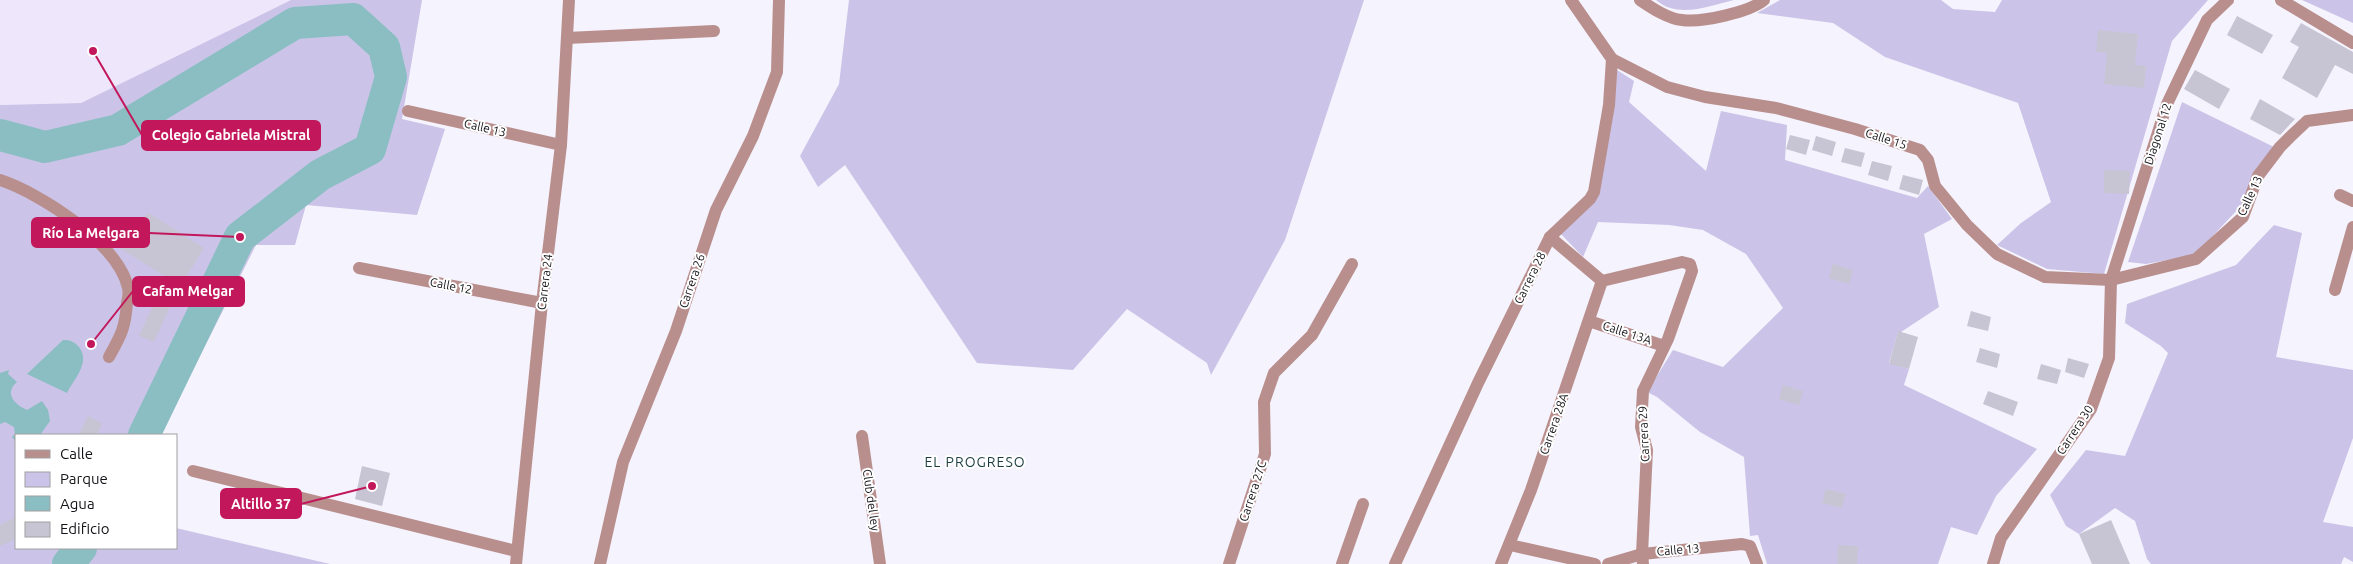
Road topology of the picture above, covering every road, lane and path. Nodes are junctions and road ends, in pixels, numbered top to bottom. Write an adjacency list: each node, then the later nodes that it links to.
1 (569, 0): 9 (street, Carrera 24)
2 (779, 0): 35 (street, Carrera 26)
3 (1571, 0): 11 (street)
4 (1640, 0): 5 (street)
5 (1764, 0)
6 (2228, 0): 22 (street, Diagonal 12)
7 (2281, 0): 10 (street)
8 (714, 31): 9 (street)
9 (567, 38): 14 (street, Carrera 24)
10 (2353, 43)
11 (1612, 59): 19 (street, Carrera 28); 22 (street, Calle 15)
12 (408, 111): 14 (street, Calle 13)
13 (2353, 115): 22 (street, Calle 13)
14 (561, 145): 25 (street, Carrera 24)
15 (0, 180): 28 (street)
16 (2340, 195): 17 (street)
17 (2353, 201)
18 (2353, 227): 24 (street)
19 (1550, 237): 23 (street); 39 (street, Carrera 28)
20 (1352, 264): 37 (street, Carrera 27C)
21 (359, 268): 25 (street, Calle 12)
22 (2111, 280): 44 (street, Carrera 30)
23 (1602, 281): 26 (street, Carrera 28A); 27 (street, Carrera 29)
24 (2335, 290)
25 (542, 303): 33 (street, Carrera 24)
26 (1589, 321): 27 (street, Calle 13A); 32 (street, Carrera 28A)
27 (1664, 346): 34 (street, Carrera 29)
28 (109, 357)
29 (862, 436): 36 (street, Club del ley)
30 (193, 470): 33 (street)
31 (1363, 504): 38 (street)
32 (1510, 545): 40 (street, Carrera 28A); 41 (street)
33 (516, 558)
34 (1642, 559): 42 (street, Calle 13); 43 (street, Calle 13)
35 (600, 564)
36 (880, 564)
37 (1229, 564)
38 (1342, 564)
39 (1395, 564)
40 (1501, 564)
41 (1594, 564)
42 (1608, 564)
43 (1757, 564)
44 (1993, 564)

